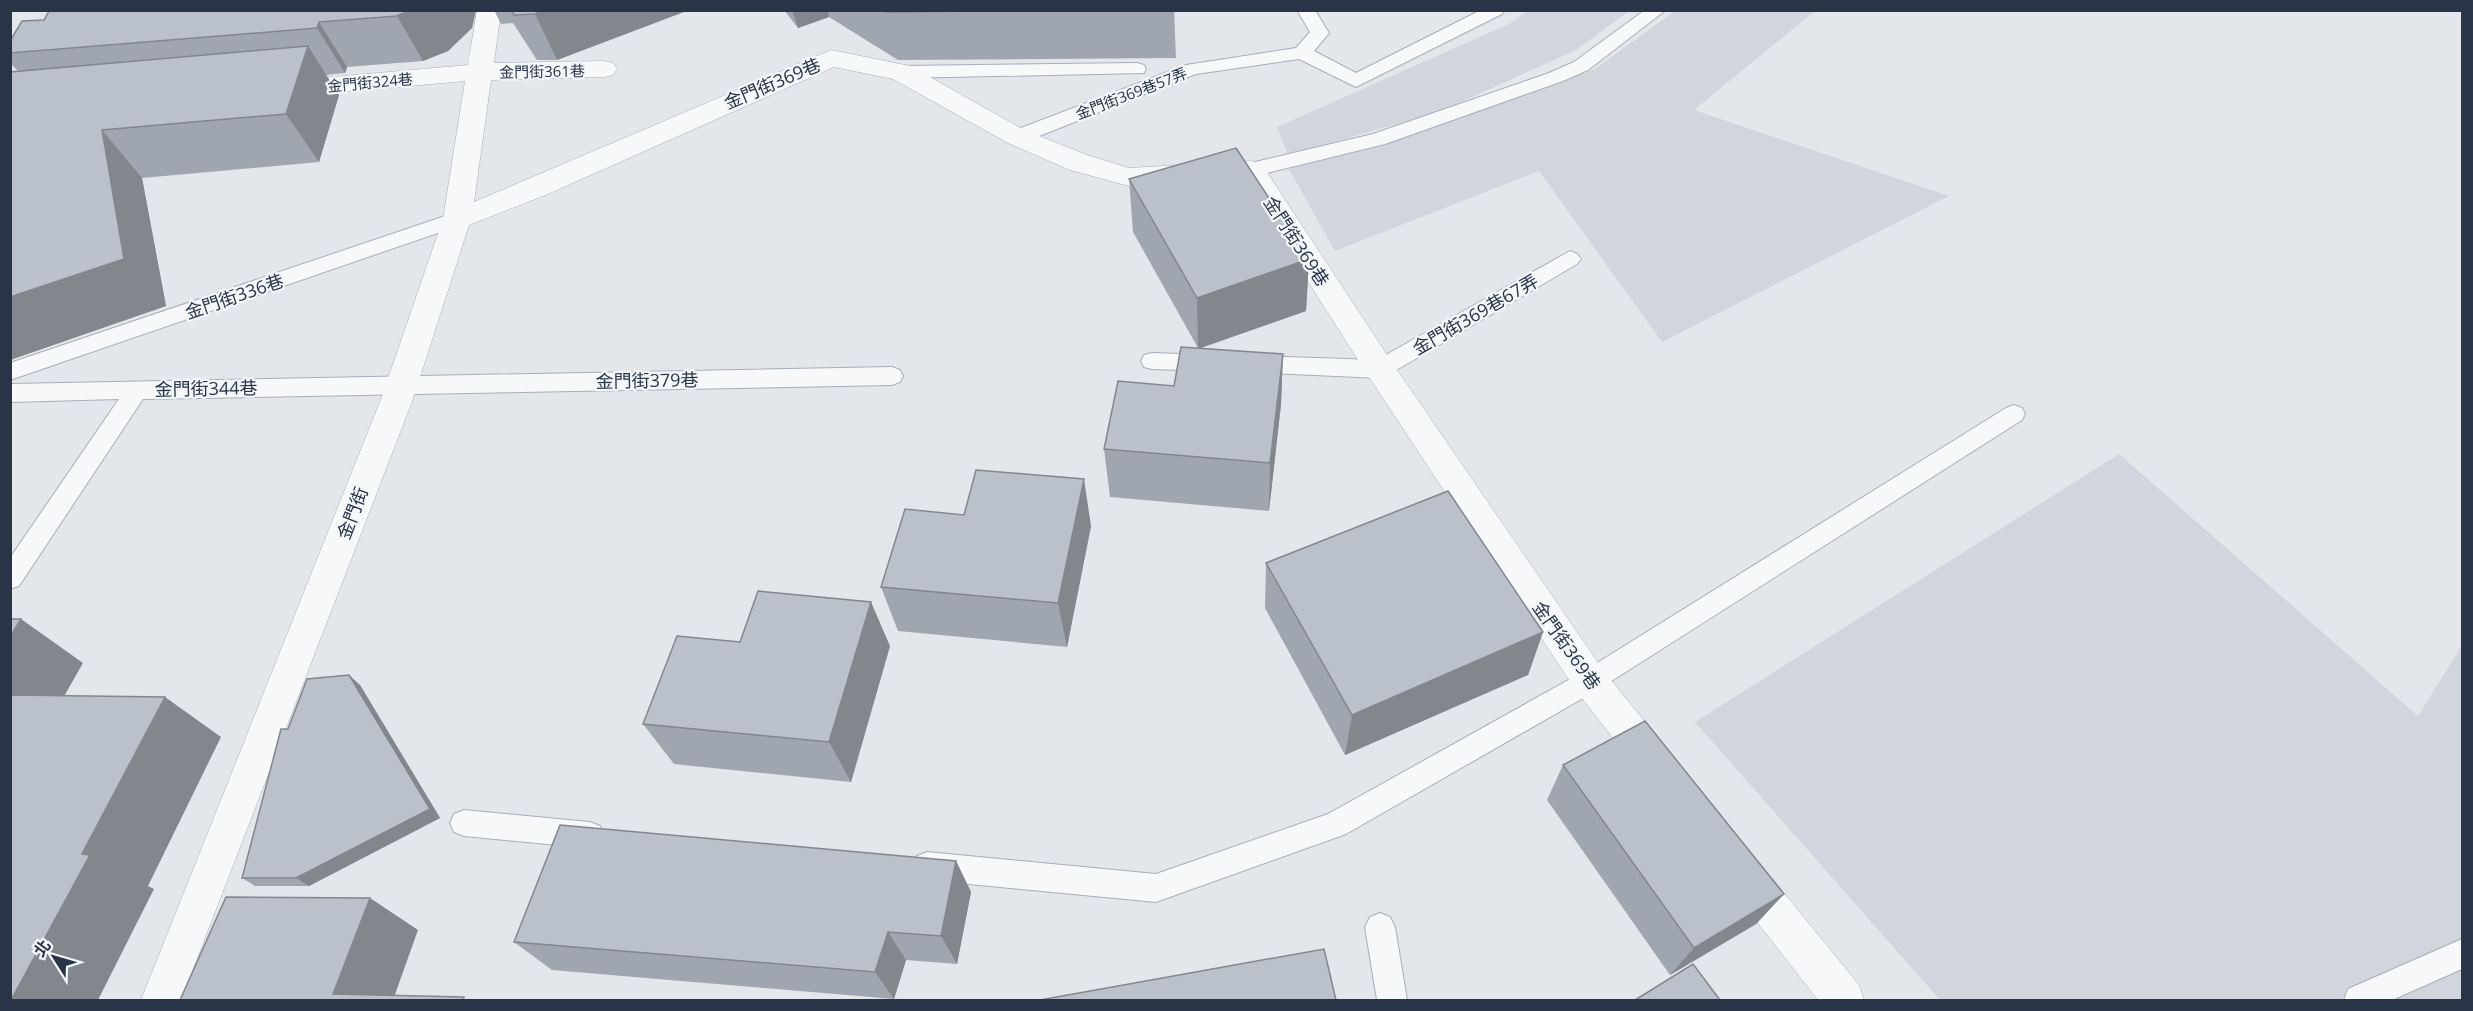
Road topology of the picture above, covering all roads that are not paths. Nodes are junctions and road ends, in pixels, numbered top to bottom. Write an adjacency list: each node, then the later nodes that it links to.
1 (489, 10): 8 (street, 金門街)
2 (1306, 10): 5 (lane)
3 (1496, 10): 5 (lane)
4 (1657, 10): 12 (lane)
5 (1302, 53): 11 (lane, 金門街369巷57弄)
6 (604, 69): 8 (street, 金門街361巷)
7 (1137, 69): 9 (lane)
8 (479, 72): 10 (street, 金門街324巷); 13 (street, 金門街)
9 (901, 72): 11 (street, 金門街369巷); 13 (street, 金門街369巷)
10 (264, 91)
11 (1017, 137): 12 (street, 金門街369巷)
12 (1251, 170): 16 (street, 金門街369巷)
13 (457, 219): 17 (lane, 金門街336巷); 19 (street, 金門街)
14 (1570, 259): 16 (lane, 金門街369巷67弄)
15 (1152, 361): 16 (lane)
16 (1380, 369): 24 (street, 金門街369巷)
17 (10, 372)
18 (892, 376): 19 (lane, 金門街379巷)
19 (402, 384): 20 (lane, 金門街344巷); 32 (street, 金門街)
20 (137, 390): 21 (lane, 金門街344巷); 23 (lane)
21 (10, 393)
22 (2014, 414): 24 (lane)
23 (10, 579)
24 (1590, 681): 25 (street, 金門街369巷); 29 (lane)
25 (1672, 785)
26 (464, 823): 27 (lane)
27 (620, 837)
28 (1725, 850): 34 (street)
29 (906, 864)
30 (1380, 927): 33 (lane)
31 (2463, 954): 35 (lane)
32 (161, 1000)
33 (1392, 1000)
34 (1844, 1000)
35 (2359, 1000)

